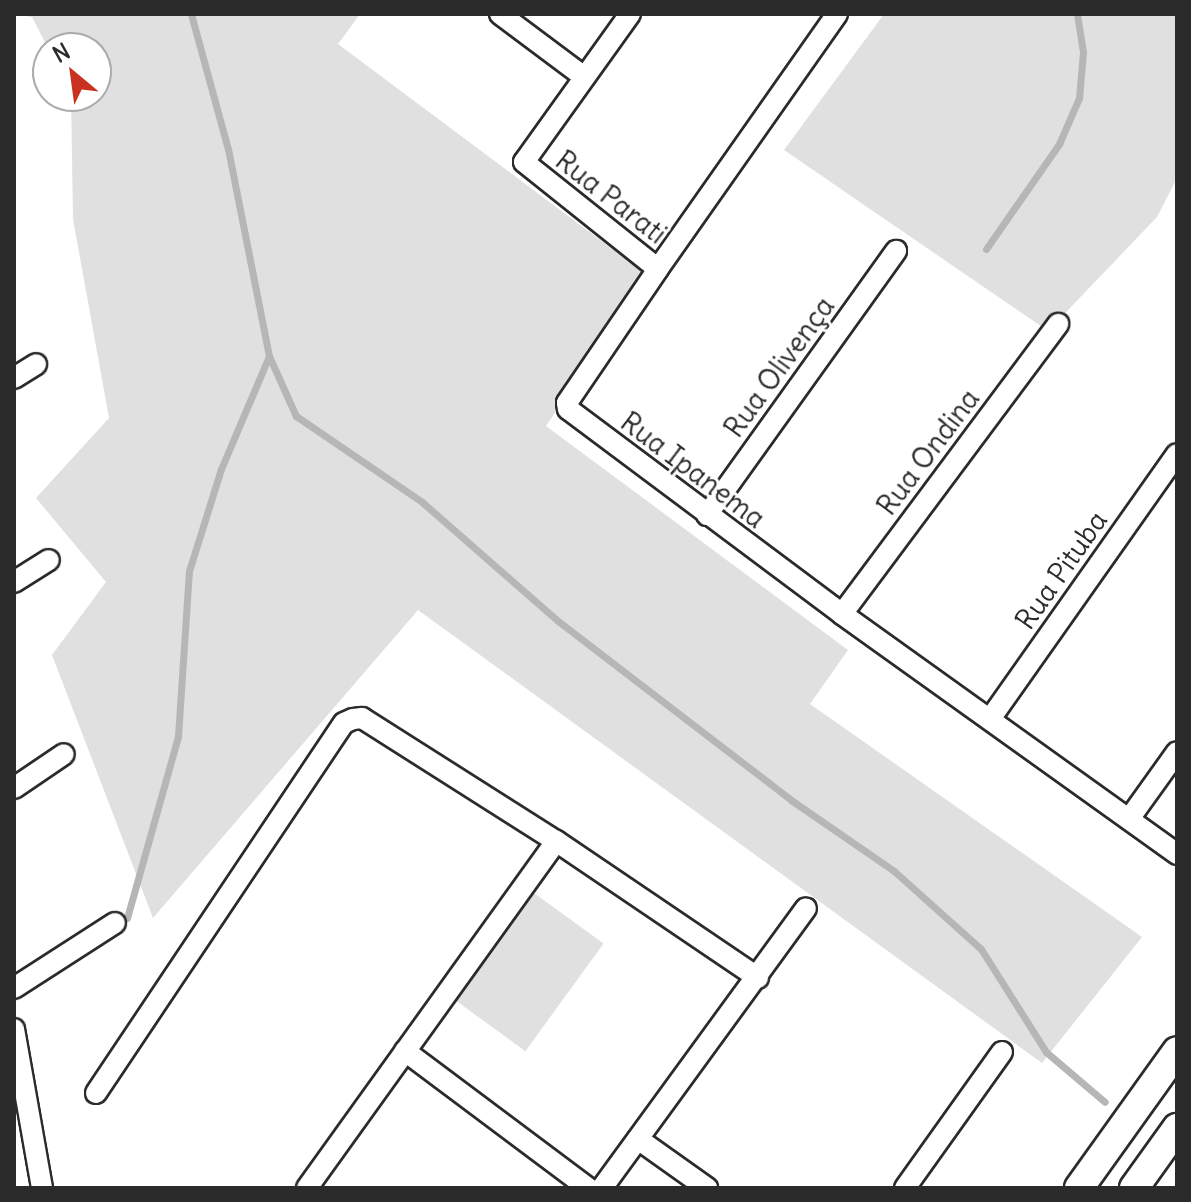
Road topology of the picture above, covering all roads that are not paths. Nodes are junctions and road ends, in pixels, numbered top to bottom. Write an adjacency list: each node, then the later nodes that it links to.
1 (500, 14): 4 (street)
2 (630, 14): 4 (street, Rua Parati)
3 (837, 14): 6 (street, Rua Ipanema)
4 (583, 76): 6 (street, Rua Parati)
5 (896, 251): 11 (street, Rua Olivença)
6 (658, 269): 11 (street, Rua Ipanema)
7 (1058, 324): 14 (street, Rua Ondina)
8 (36, 364): 9 (street)
9 (14, 378)
10 (1177, 454): 15 (street, Rua Pituba)
11 (707, 515): 14 (street, Rua Ipanema)
12 (49, 560): 13 (street)
13 (14, 582)
14 (842, 614): 15 (street, Rua Ipanema)
15 (990, 719): 19 (street, Rua Ipanema)
16 (1177, 752): 19 (street)
17 (64, 754): 18 (street)
18 (14, 788)
19 (1129, 819): 21 (street, Rua Ipanema)
20 (556, 841): 24 (street); 27 (street); 30 (street)
21 (1177, 854)
22 (806, 908): 24 (street)
23 (115, 923): 25 (street)
24 (758, 978): 32 (street)
25 (14, 988)
26 (14, 1029): 33 (street)
27 (405, 1051): 34 (street); 35 (street)
28 (1177, 1051): 39 (street)
29 (1002, 1052): 38 (street)
30 (96, 1093)
31 (1177, 1128): 40 (street)
32 (638, 1139): 36 (street); 37 (street)
33 (42, 1188)
34 (307, 1188)
35 (588, 1188)
36 (602, 1188)
37 (707, 1188)
38 (905, 1188)
39 (1079, 1188)
40 (1134, 1188)

